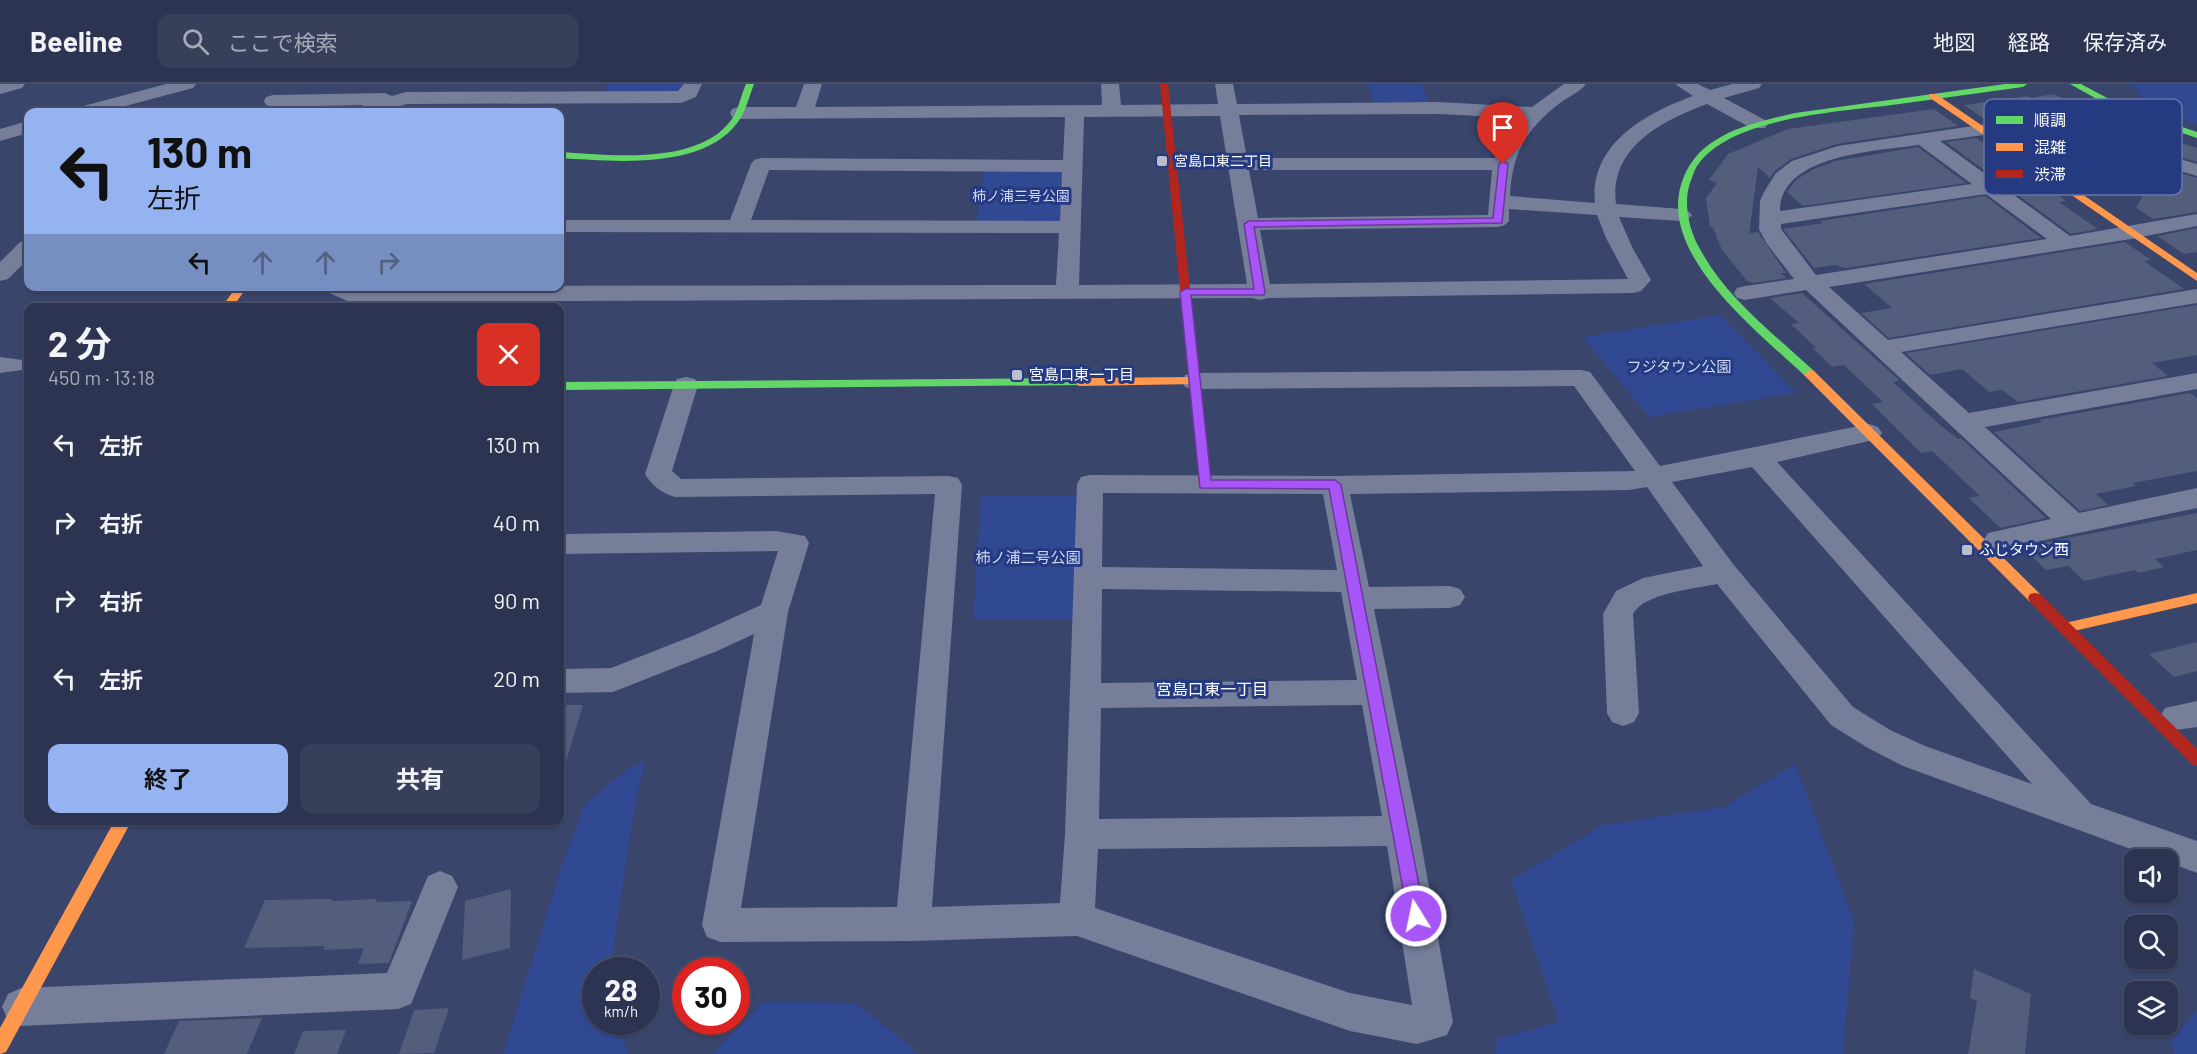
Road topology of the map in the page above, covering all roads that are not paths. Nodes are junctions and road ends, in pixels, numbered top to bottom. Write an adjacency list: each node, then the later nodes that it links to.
1 (16, 84): 14 (street)
2 (187, 84): 20 (street)
3 (693, 84): 16 (street)
4 (750, 84): 27 (street)
5 (813, 84): 26 (street)
6 (1110, 84): 24 (street)
7 (1164, 84): 25 (street)
8 (1224, 84): 22 (street)
9 (1577, 84): 28 (street)
10 (1684, 84): 17 (street)
11 (1753, 84): 17 (street)
12 (2023, 84): 15 (street)
13 (2074, 84): 18 (street)
14 (0, 88)
15 (1933, 96): 29 (street); 31 (street)
16 (406, 98): 19 (street); 21 (street)
17 (1710, 98): 29 (street); 49 (street)
18 (2102, 99)
19 (273, 101)
20 (97, 108)
21 (373, 108)
22 (1229, 110): 25 (street); 28 (street); 39 (street)
23 (1075, 111): 24 (street); 26 (street); 41 (street)
24 (1112, 111): 25 (street)
25 (1167, 111): 68 (street)
26 (804, 112): 27 (street)
27 (739, 113): 38 (street)
28 (1539, 113): 40 (street)
29 (1758, 124): 50 (street)
30 (24, 128): 35 (street)
31 (1981, 130): 32 (street); 34 (street); 37 (street)
32 (1984, 130)
33 (2182, 130): 36 (street)
34 (1984, 132)
35 (0, 135)
36 (2197, 135)
37 (1925, 140): 44 (street); 51 (street)
38 (564, 155)
39 (1238, 164): 40 (street); 53 (street)
40 (1503, 164): 48 (street)
41 (1072, 166): 54 (street); 56 (street)
42 (2182, 166): 43 (street)
43 (2197, 170)
44 (1984, 184)
45 (1984, 189): 51 (street)
46 (2000, 195): 59 (street)
47 (2076, 195): 57 (street)
48 (1500, 202): 49 (street); 53 (street)
49 (1607, 210): 50 (street); 69 (street)
50 (1681, 215): 79 (street)
51 (1770, 219): 64 (street)
52 (2197, 220): 57 (street)
53 (1249, 224): 69 (street)
54 (739, 225): 55 (street); 56 (street)
55 (564, 226)
56 (1070, 227): 67 (street)
57 (2131, 233): 59 (street); 63 (street)
58 (0, 241): 60 (street)
59 (2066, 243): 64 (street)
60 (24, 244)
61 (24, 249): 62 (street)
62 (0, 274)
63 (2197, 278)
64 (1810, 282): 70 (street); 73 (street)
65 (239, 291): 72 (street)
66 (342, 291): 67 (street)
67 (1067, 292): 68 (street)
68 (1185, 292): 69 (street); 74 (street)
69 (1260, 292)
70 (1745, 293)
71 (2197, 296): 73 (street)
72 (230, 303)
73 (1882, 348): 78 (street)
74 (1194, 381): 76 (street); 81 (street); 82 (street)
75 (2197, 381): 78 (street)
76 (686, 385): 77 (street); 107 (street)
77 (564, 386)
78 (1963, 423): 85 (street)
79 (1869, 433): 80 (street); 94 (street)
80 (1758, 457): 81 (street); 100 (street)
81 (1653, 476): 83 (street); 88 (street)
82 (1205, 484): 83 (street); 89 (street)
83 (1335, 485): 90 (street)
84 (2197, 498): 85 (street)
85 (2073, 523): 86 (street)
86 (1998, 540)
87 (564, 544): 93 (street)
88 (1723, 572): 98 (street); 100 (street)
89 (1088, 578): 90 (street); 97 (street)
90 (1355, 590): 91 (street); 96 (street)
91 (1449, 597)
92 (2197, 598): 94 (street)
93 (773, 612): 95 (street); 107 (street)
94 (2065, 628): 99 (street)
95 (564, 681)
96 (1375, 692): 97 (street); 102 (street)
97 (1085, 696): 103 (street)
98 (1623, 713)
99 (2197, 759)
100 (2080, 816): 104 (street)
101 (121, 825): 108 (street)
102 (1402, 831): 103 (street); 106 (street)
103 (1082, 834): 106 (street)
104 (2197, 857)
105 (440, 887): 108 (street)
106 (1077, 919): 107 (street)
107 (913, 924)
108 (21, 1007): 109 (street)
109 (0, 1046)

